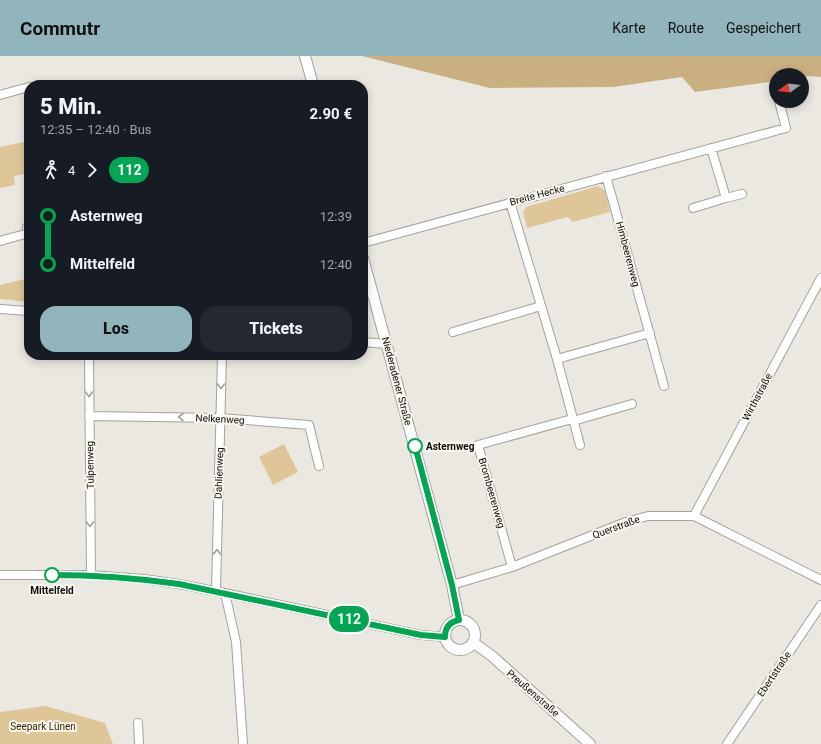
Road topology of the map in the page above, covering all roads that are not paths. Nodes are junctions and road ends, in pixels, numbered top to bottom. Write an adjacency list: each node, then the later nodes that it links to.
1 (305, 56): 2 (street)
2 (312, 80)
3 (24, 88): 4 (street)
4 (0, 95)
5 (780, 108): 6 (street, Breite Hecke)
6 (711, 148): 7 (street, Breite Hecke); 9 (street)
7 (606, 176): 10 (street, Breite Hecke); 21 (street, Himbeerenweg)
8 (742, 194): 9 (street)
9 (726, 198): 11 (street)
10 (510, 202): 14 (street, Breite Hecke); 17 (street)
11 (693, 208)
12 (24, 234): 13 (street)
13 (0, 241)
14 (368, 242)
15 (368, 276): 23 (street, Niederadener Straße)
16 (821, 278): 34 (street, Wirthstraße)
17 (541, 306): 20 (street); 24 (street)
18 (0, 309): 19 (street)
19 (24, 311)
20 (453, 332)
21 (650, 333): 24 (street); 27 (street, Himbeerenweg)
22 (368, 342): 23 (street)
23 (387, 344): 39 (street, Niederadener Straße)
24 (557, 359): 31 (street)
25 (89, 360): 29 (street, Tulpenweg, one-way to 29)
26 (222, 360): 30 (street, Dahlienweg, one-way to 30)
27 (664, 386)
28 (632, 404): 31 (street, Brombeerenweg)
29 (89, 416): 30 (street, Nelkenweg, one-way to 29); 37 (street, Tulpenweg, one-way to 37)
30 (220, 418): 33 (street, Nelkenweg); 40 (street, Dahlienweg, one-way to 30)
31 (573, 420): 32 (street); 35 (street, Brombeerenweg)
32 (580, 445)
33 (319, 466)
34 (694, 516): 35 (street, Querstraße); 38 (street, Querstraße)
35 (512, 567): 39 (street, Querstraße)
36 (0, 575): 37 (street)
37 (91, 575): 40 (street)
38 (821, 580)
39 (452, 585): 43 (street, Niederadener Straße)
40 (216, 591): 41 (street)
41 (225, 593): 44 (street); 48 (street)
42 (821, 604): 50 (street, Ebertstraße)
43 (459, 620): 44 (street); 45 (street)
44 (445, 637): 45 (street)
45 (474, 643): 49 (street, Preußenstraße)
46 (138, 723): 47 (street)
47 (139, 744)
48 (243, 744)
49 (590, 744)
50 (727, 744)

